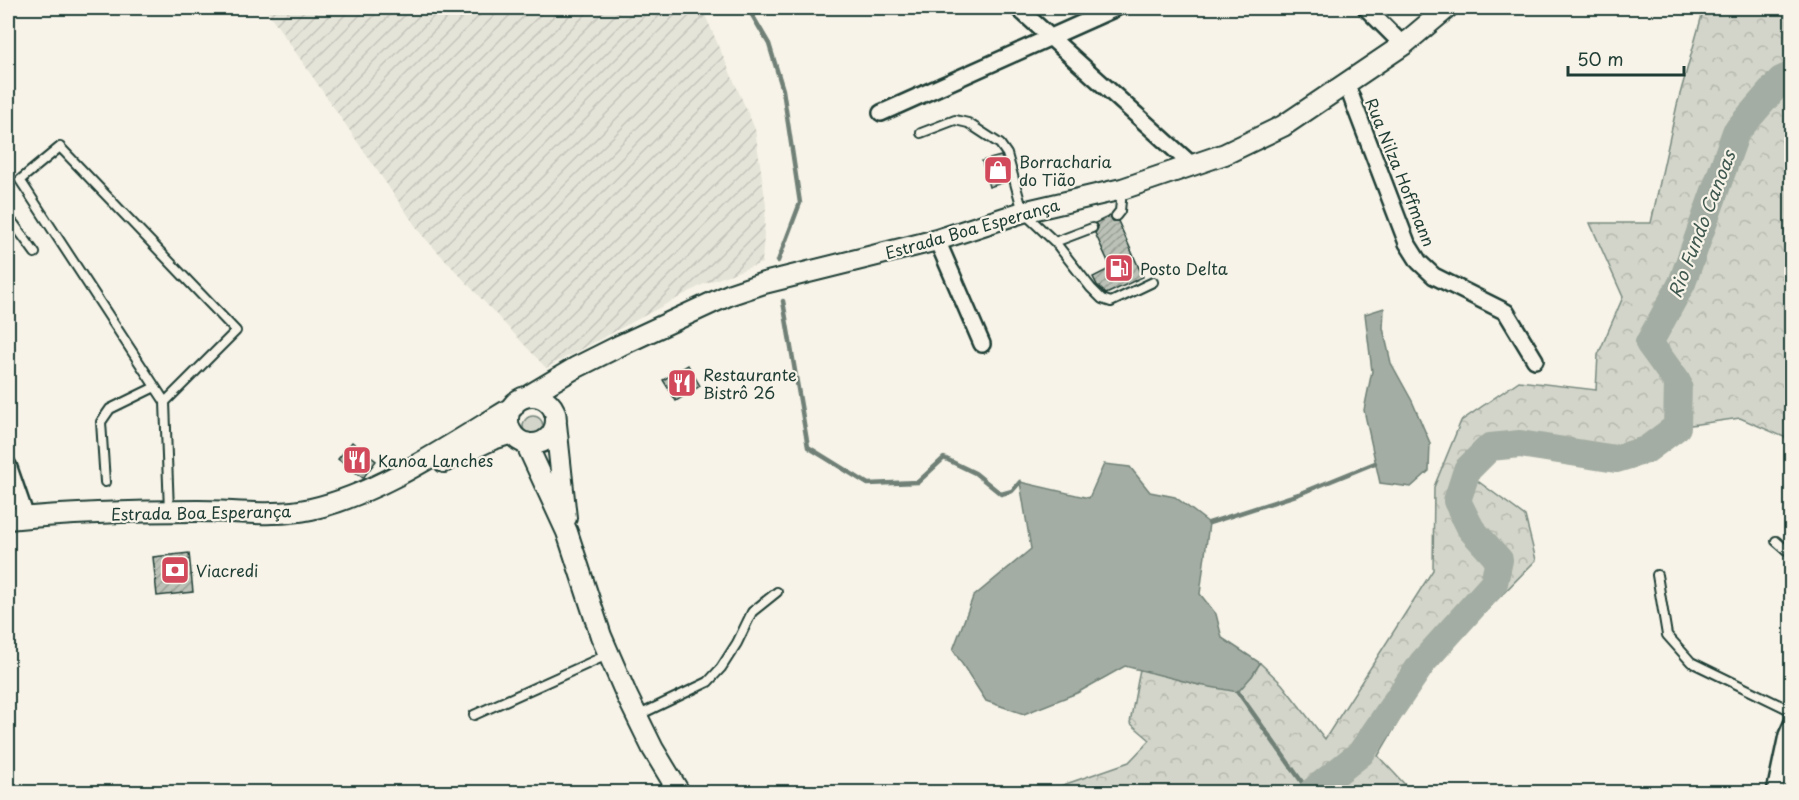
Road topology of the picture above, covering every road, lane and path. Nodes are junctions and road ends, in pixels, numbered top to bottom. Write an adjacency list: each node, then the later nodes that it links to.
1 (1018, 8): 5 (street)
2 (1116, 8): 5 (street)
3 (1366, 8): 6 (street)
4 (1447, 8): 6 (street, Estrada Boa Esperança)
5 (1051, 37): 8 (street); 10 (street)
6 (1403, 45): 7 (street, Estrada Boa Esperança)
7 (1346, 83): 10 (street, Estrada Boa Esperança); 21 (street, Rua Nilza Hoffmann)
8 (881, 113)
9 (921, 133): 12 (lane)
10 (1193, 166): 11 (street, Estrada Boa Esperança)
11 (1122, 189): 12 (street, Estrada Boa Esperança); 13 (lane)
12 (1023, 212): 16 (street, Estrada Boa Esperança); 17 (lane)
13 (1116, 216)
14 (8, 220): 18 (lane)
15 (1092, 228): 17 (lane)
16 (937, 240): 20 (street); 22 (street, Estrada Boa Esperança)
17 (1055, 242): 19 (lane)
18 (35, 253)
19 (1153, 282)
20 (982, 344)
21 (1534, 360)
22 (575, 368): 24 (street, Estrada Boa Esperança); 26 (street)
23 (155, 387): 25 (lane); 25 (lane); 29 (lane)
24 (521, 401): 26 (street); 27 (street); 30 (street, Estrada Boa Esperança)
25 (165, 402): 30 (lane)
26 (554, 415): 27 (street); 33 (street)
27 (519, 438): 32 (street, Estrada Boa Esperança); 33 (street)
28 (8, 465): 31 (street)
29 (105, 482)
30 (169, 512): 31 (street, Estrada Boa Esperança)
31 (17, 518)
32 (8, 531)
33 (567, 532): 38 (street)
34 (1776, 542): 35 (lane)
35 (1791, 555)
36 (1657, 575): 39 (lane)
37 (777, 592): 41 (lane)
38 (609, 654): 40 (lane); 41 (street)
39 (1791, 711)
40 (474, 715)
41 (637, 717): 43 (street)
42 (1791, 724): 44 (street)
43 (679, 792)
44 (1775, 792)

